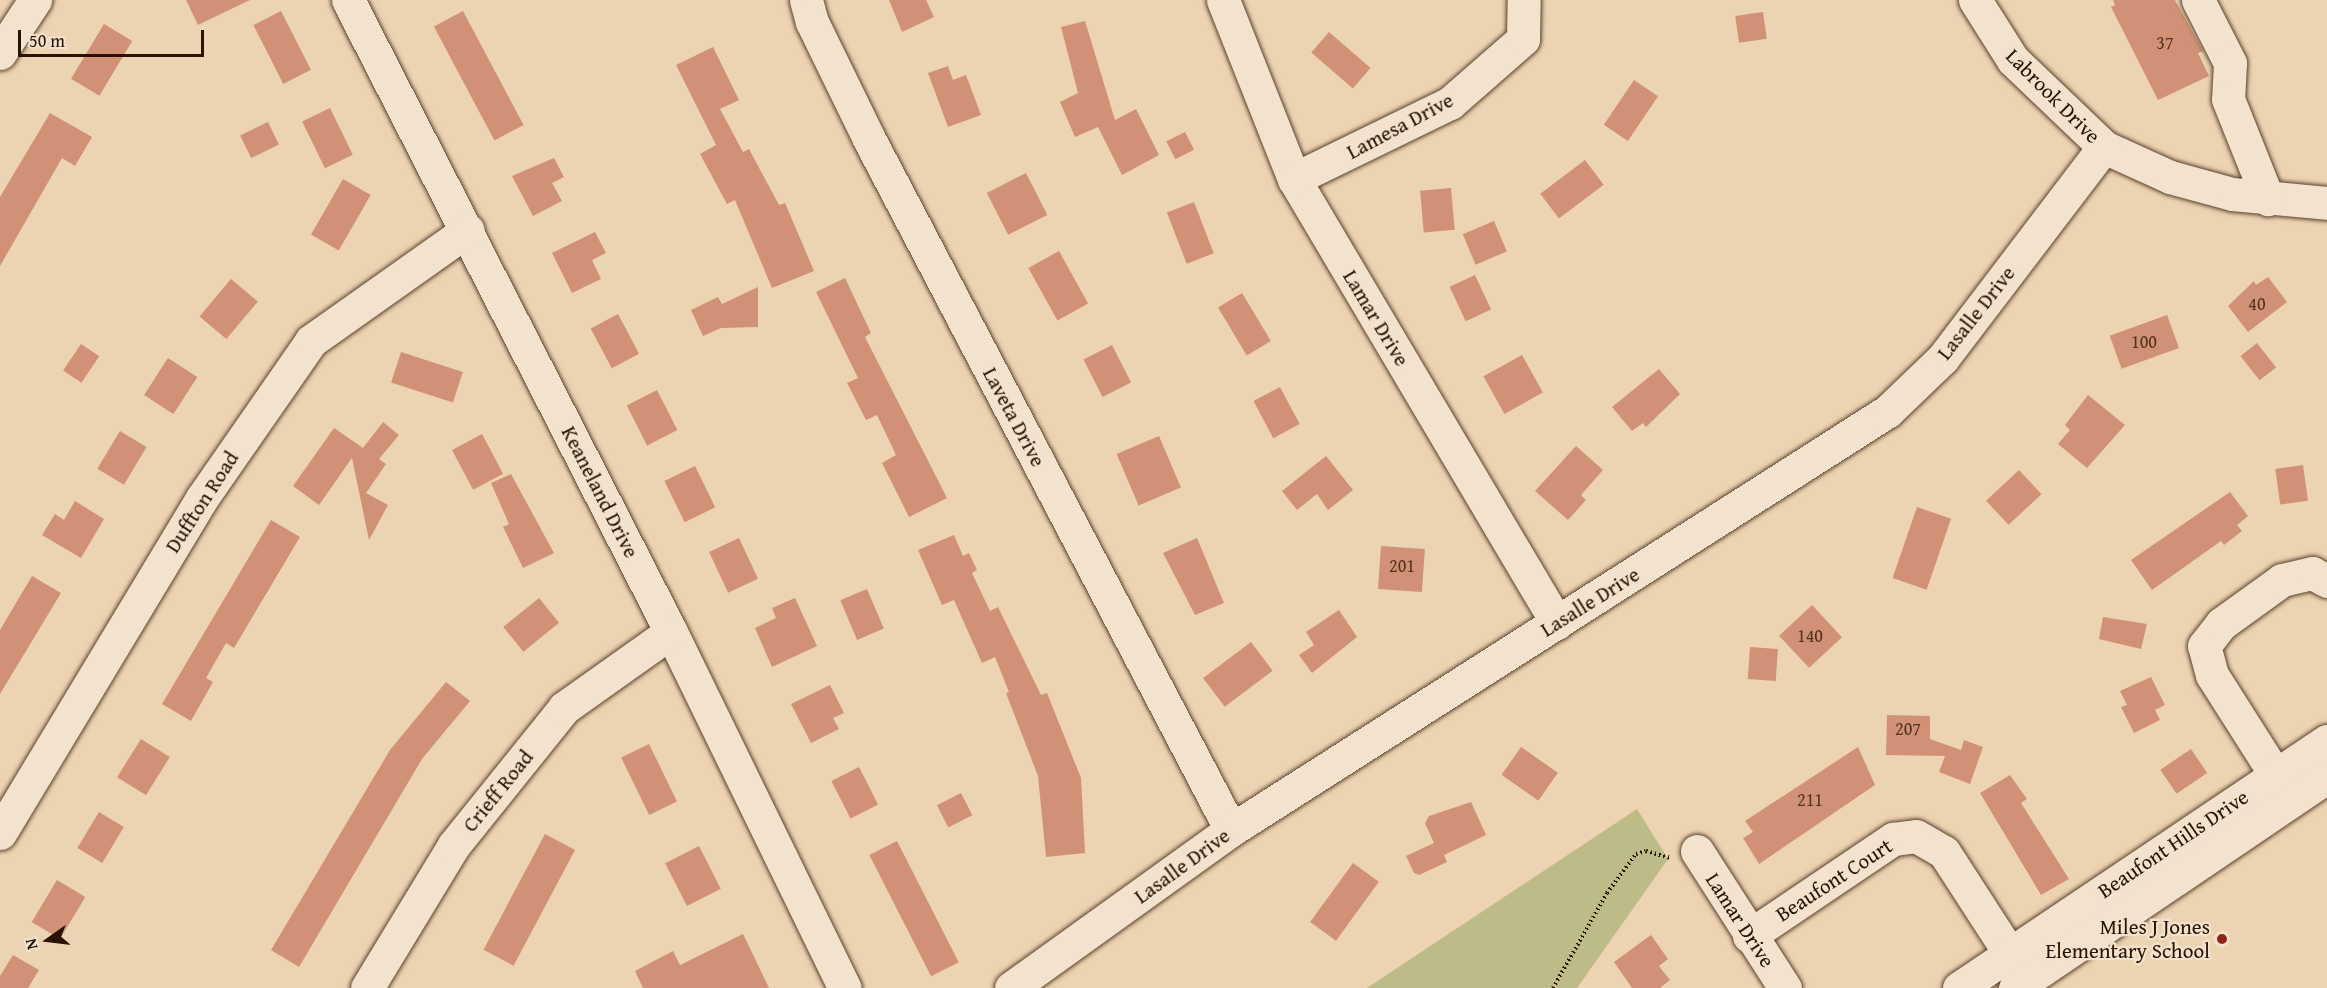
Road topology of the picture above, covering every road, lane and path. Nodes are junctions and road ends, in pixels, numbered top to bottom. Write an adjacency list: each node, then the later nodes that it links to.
1 (35, 0): 8 (street)
2 (348, 0): 13 (street, Keaneland Drive)
3 (806, 0): 20 (street, Laveta Drive)
4 (1223, 0): 10 (street, Lamar Drive)
5 (1524, 0): 10 (street, Lamesa Drive)
6 (1975, 0): 9 (street, Labrook Drive)
7 (2198, 0): 11 (street)
8 (0, 53)
9 (2104, 147): 11 (street, Labrook Drive); 15 (street, Lasalle Drive)
10 (1294, 179): 15 (street, Lamar Drive)
11 (2268, 199): 12 (street, Labrook Drive)
12 (2327, 202)
13 (468, 230): 16 (street, Keaneland Drive); 21 (street, Duffton Road)
14 (2327, 581): 19 (street)
15 (1557, 623): 20 (street, Lasalle Drive)
16 (670, 632): 26 (street, Crieff Road); 27 (street, Keaneland Drive)
17 (2327, 741): 19 (street, Beaufont Hills Drive)
18 (2327, 777): 19 (street, Beaufont Hills Drive)
19 (2284, 788): 24 (street, Beaufont Hills Drive); 25 (street, Beaufont Hills Drive)
20 (1231, 830): 28 (street, Lasalle Drive)
21 (0, 833)
22 (1696, 851): 23 (street, Lamar Drive); 29 (path)
23 (1749, 936): 24 (street, Beaufont Court); 30 (street, Lamar Drive)
24 (2010, 954): 25 (street, Beaufont Court); 31 (street, Beaufont Hills Drive)
25 (2019, 986)
26 (367, 988)
27 (845, 988)
28 (1011, 988)
29 (1553, 988)
30 (1785, 988)
31 (1959, 988)

